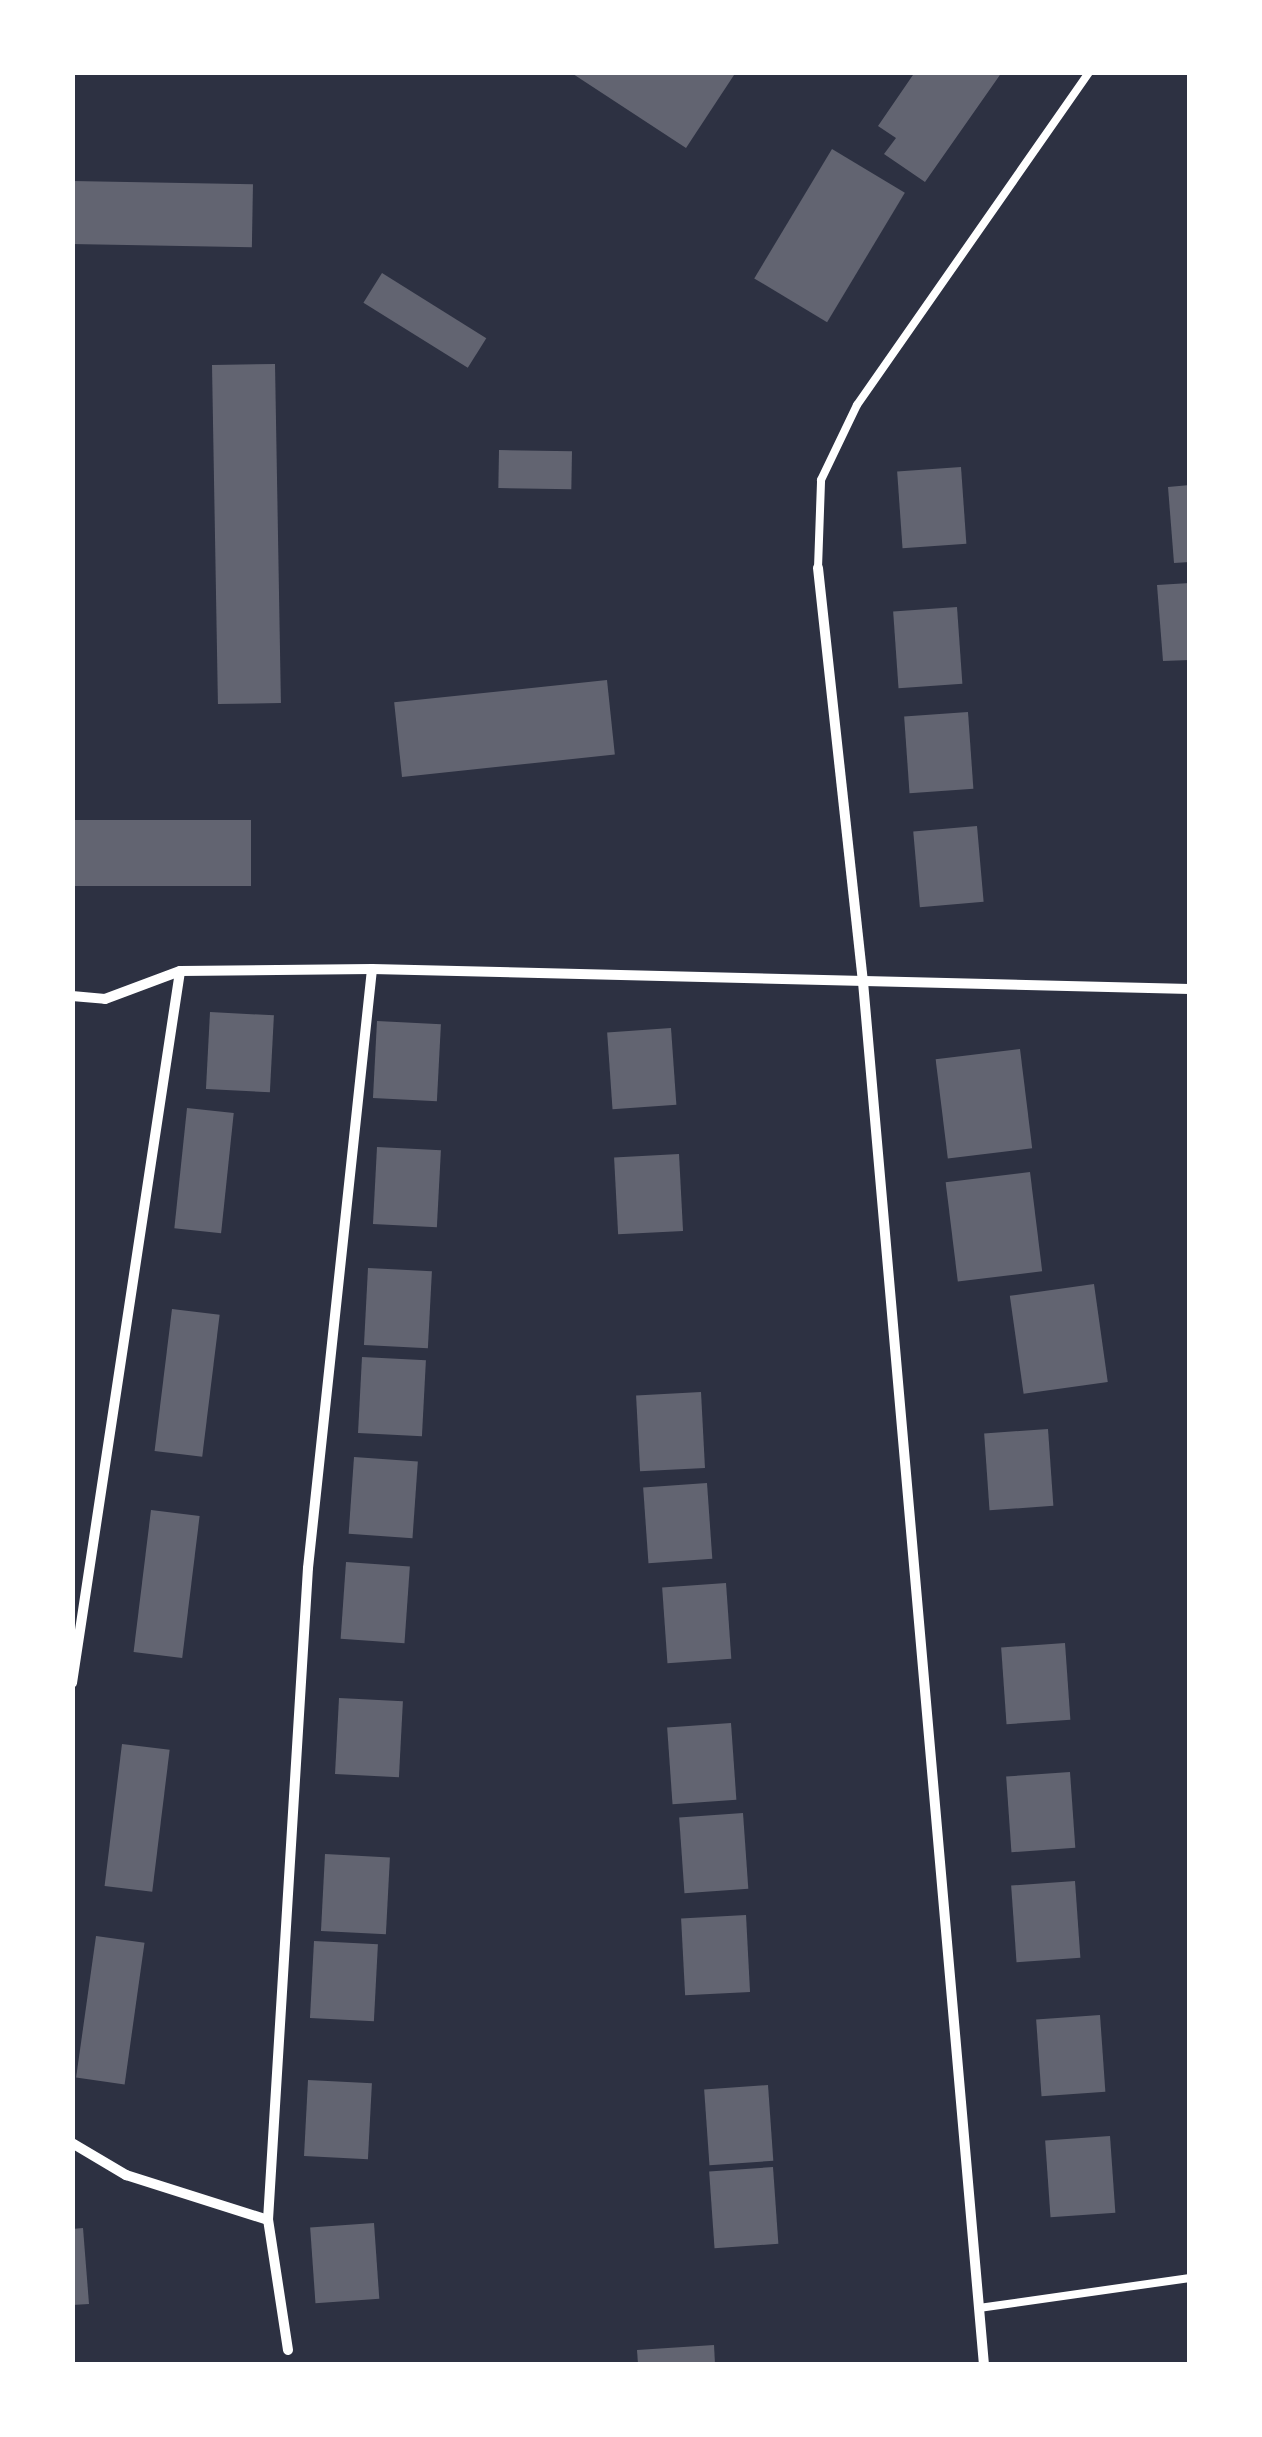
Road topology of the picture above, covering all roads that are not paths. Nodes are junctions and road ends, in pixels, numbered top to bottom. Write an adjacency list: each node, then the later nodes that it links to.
1 (1088, 72): 2 (lane)
2 (818, 568): 5 (street)
3 (372, 969): 4 (street); 5 (street); 10 (street)
4 (180, 972): 7 (street); 8 (street)
5 (863, 982): 6 (street); 12 (street)
6 (1190, 988)
7 (72, 996)
8 (72, 1683)
9 (72, 2144): 10 (street)
10 (268, 2220): 13 (street)
11 (1190, 2278): 12 (lane)
12 (979, 2308): 14 (street)
13 (288, 2350)
14 (984, 2364)

